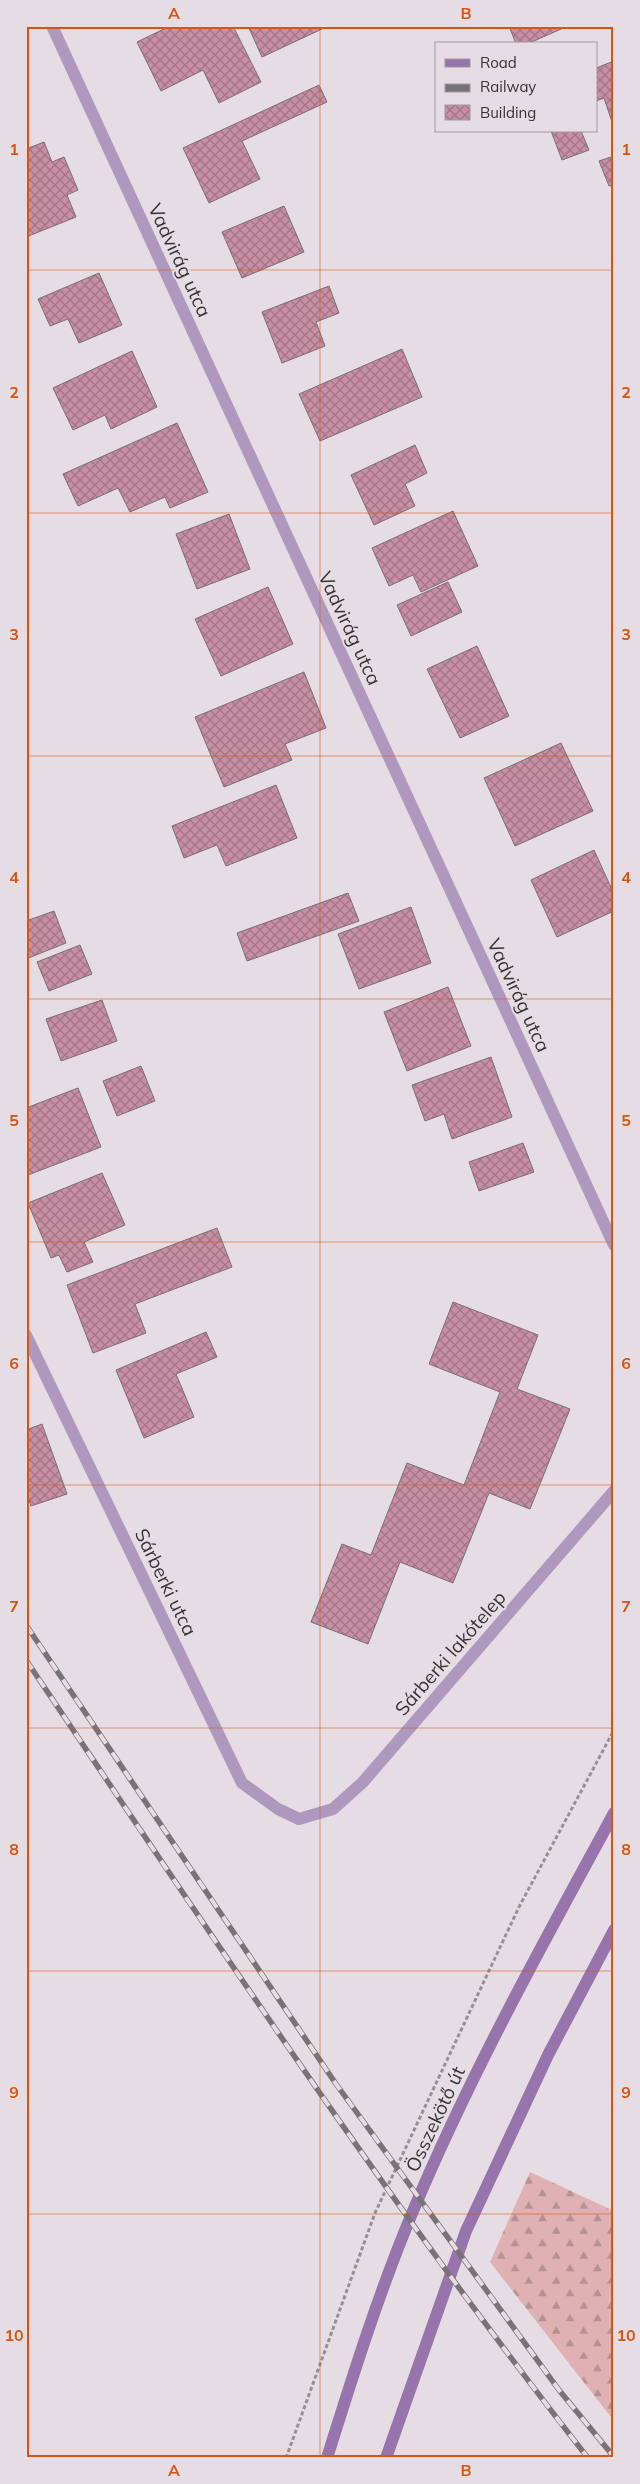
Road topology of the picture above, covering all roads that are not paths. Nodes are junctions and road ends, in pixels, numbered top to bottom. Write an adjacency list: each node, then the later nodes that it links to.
1 (52, 26): 2 (street, Vadvirág utca)
2 (614, 1245)
3 (26, 1335): 6 (street, Sárberki utca)
4 (614, 1491): 6 (street, Sárberki lakótelep)
5 (614, 1813): 8 (street, Összekötő út)
6 (299, 1819)
7 (614, 1930): 9 (street)
8 (327, 2458)
9 (386, 2458)

